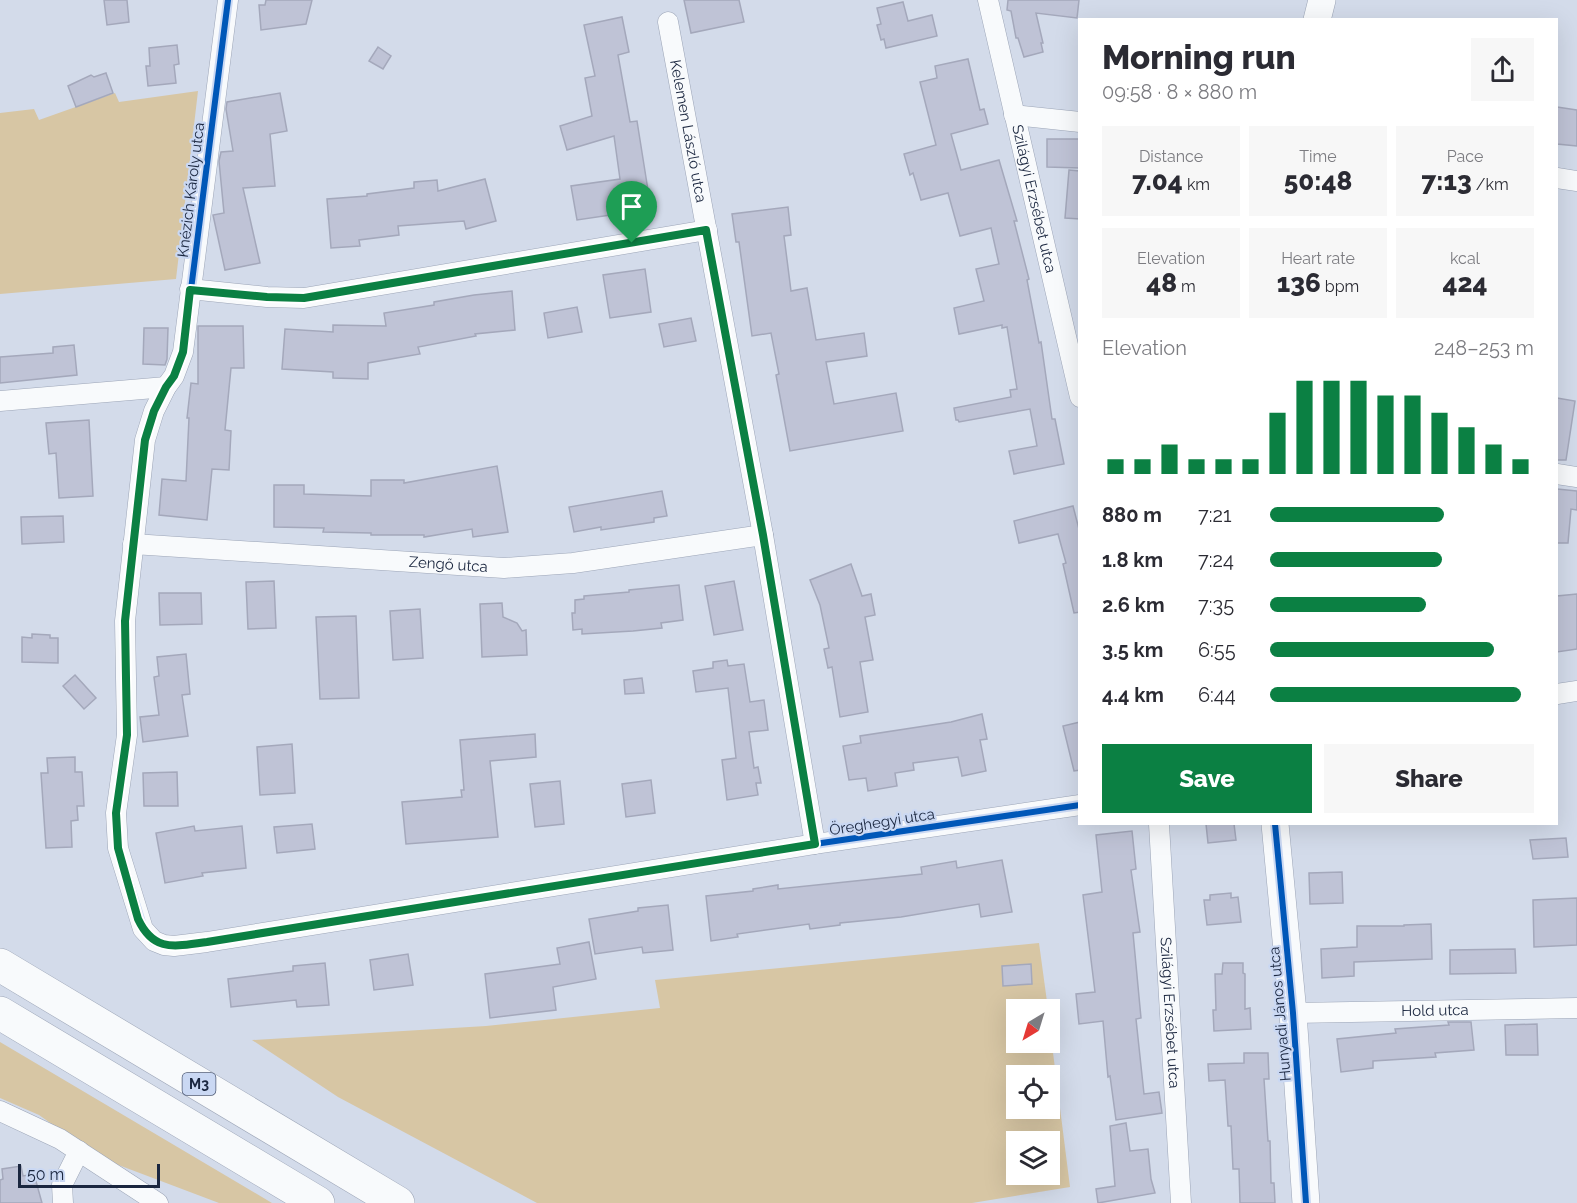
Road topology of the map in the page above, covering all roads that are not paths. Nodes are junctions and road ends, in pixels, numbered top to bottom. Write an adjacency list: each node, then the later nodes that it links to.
1 (228, 0): 11 (street, Knézich Károly utca)
2 (988, 0): 6 (street, Szilágyi Erzsébet utca)
3 (1322, 0): 4 (street)
4 (1318, 18)
5 (668, 22): 10 (street, Kelemen László utca)
6 (1014, 116): 7 (street); 13 (street, Szilágyi Erzsébet utca)
7 (1078, 122)
8 (1558, 178): 9 (street)
9 (1577, 181)
10 (706, 230): 11 (street); 17 (street, Kelemen László utca)
11 (190, 290): 12 (street, Knézich Károly utca)
12 (166, 387): 14 (street); 18 (street, Knézich Károly utca)
13 (1078, 388)
14 (0, 401)
15 (1558, 474): 16 (street)
16 (1577, 477)
17 (763, 535): 18 (street, Zengő utca); 24 (street, Kelemen László utca)
18 (133, 544): 25 (street, Knézich Károly utca)
19 (1577, 691): 20 (street)
20 (1558, 694)
21 (1078, 805): 24 (street, Öreghegyi utca)
22 (1159, 825): 36 (street, Szilágyi Erzsébet utca)
23 (1275, 825): 29 (street, Hunyadi János utca)
24 (815, 844): 25 (street, Öreghegyi utca)
25 (154, 941)
26 (0, 965): 35 (highway, M3)
27 (1577, 1008): 29 (street, Hold utca)
28 (0, 1013): 34 (highway)
29 (1293, 1013): 37 (street, Hunyadi János utca)
30 (0, 1111): 31 (street)
31 (78, 1151): 32 (street); 33 (street)
32 (63, 1203)
33 (158, 1203)
34 (318, 1203)
35 (398, 1203)
36 (1181, 1203)
37 (1306, 1203)

